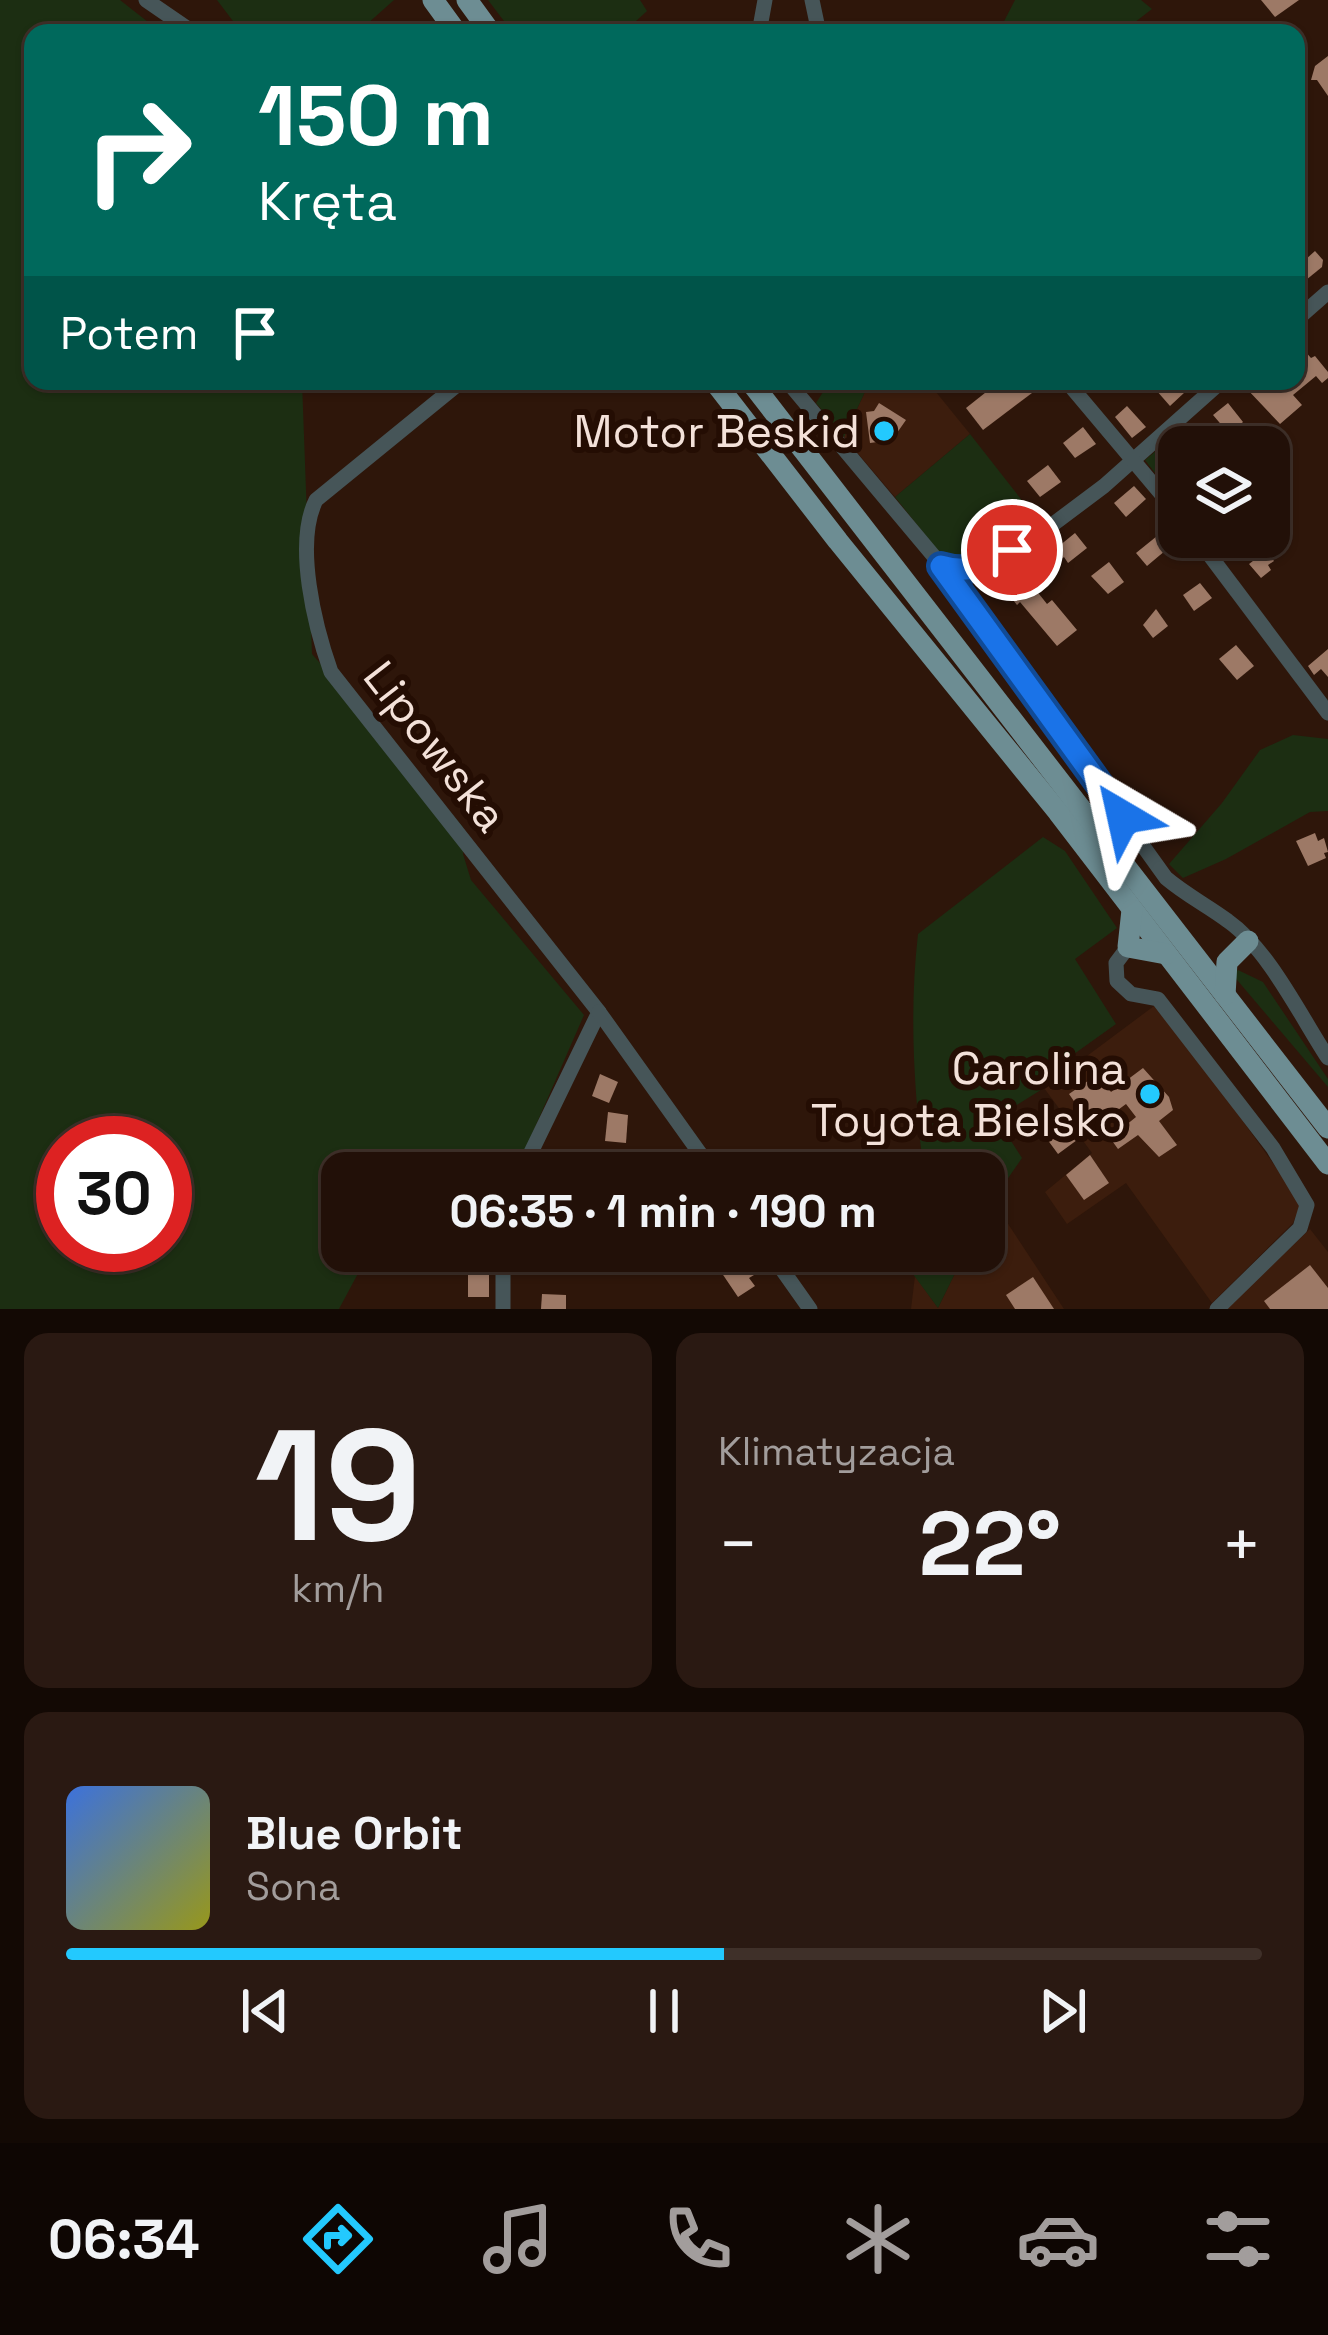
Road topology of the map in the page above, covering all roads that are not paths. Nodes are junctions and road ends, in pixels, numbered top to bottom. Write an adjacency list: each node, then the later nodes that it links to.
1 (146, 0): 2 (street)
2 (181, 24)
3 (1328, 292): 4 (street)
4 (1305, 312)
5 (451, 390): 21 (street, Lipowska)
6 (721, 390): 16 (main road)
7 (757, 390): 20 (main road)
8 (794, 390): 14 (street)
9 (1079, 390): 11 (street)
10 (1212, 390): 11 (street)
11 (1133, 458): 12 (street); 14 (street)
12 (1158, 489)
13 (1212, 558): 15 (street)
14 (941, 566): 17 (street)
15 (1328, 712)
16 (1132, 910): 18 (main road); 19 (main road)
17 (1248, 941): 20 (main road); 22 (street)
18 (1128, 947): 19 (main road); 31 (street)
19 (1166, 955): 26 (main road)
20 (1225, 996): 23 (main road)
21 (599, 1012): 24 (street); 25 (street, Lipowska)
22 (1328, 1058)
23 (1328, 1128)
24 (531, 1152)
25 (698, 1152)
26 (1328, 1164)
27 (503, 1272): 29 (street)
28 (784, 1272): 30 (street)
29 (503, 1309)
30 (810, 1309)
31 (1217, 1309)

